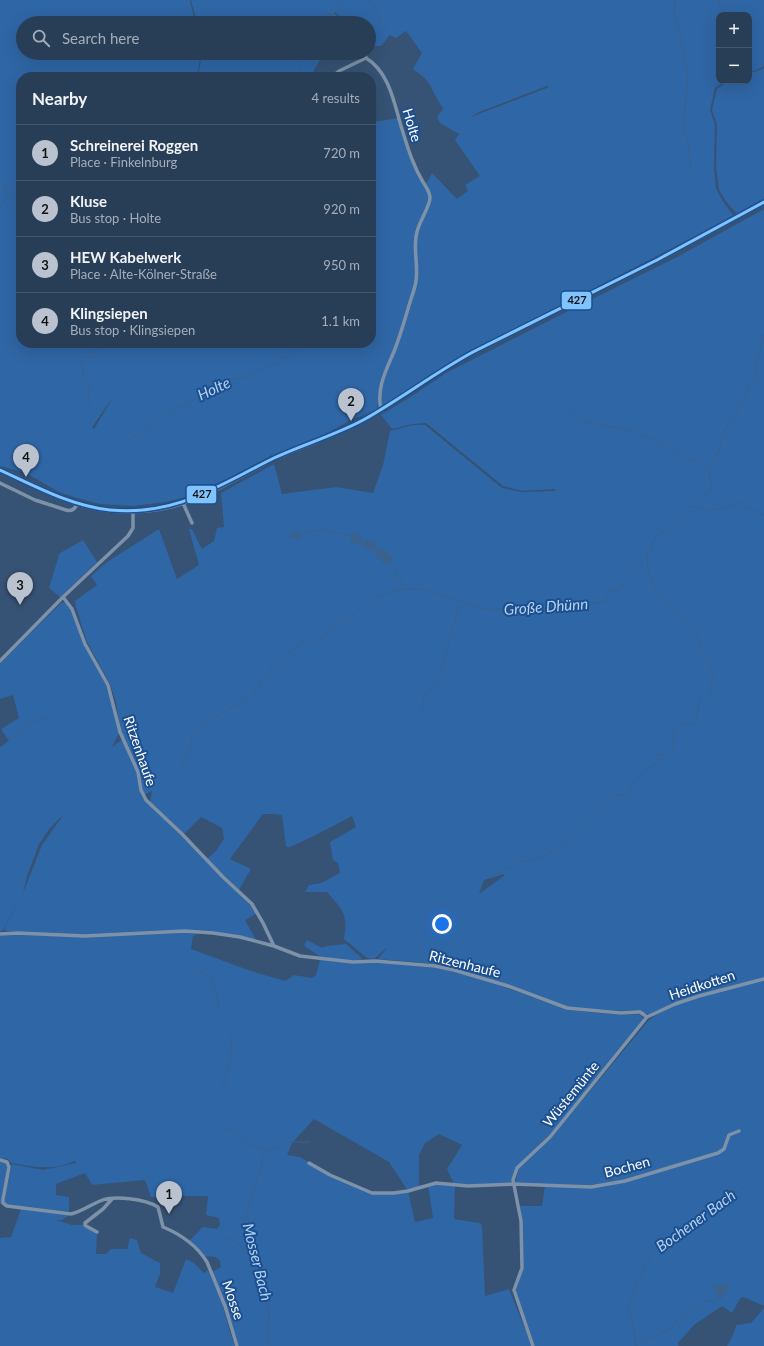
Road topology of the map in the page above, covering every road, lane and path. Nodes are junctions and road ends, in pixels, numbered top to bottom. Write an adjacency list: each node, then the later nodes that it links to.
1 (362, 60): 3 (street)
2 (370, 60): 5 (street, Holte)
3 (338, 72)
4 (764, 202): 5 (main road)
5 (381, 410): 8 (main road)
6 (0, 470): 9 (main road)
7 (0, 483): 9 (street)
8 (183, 503): 10 (main road); 11 (street)
9 (77, 504): 10 (main road)
10 (133, 511): 12 (street)
11 (192, 523)
12 (63, 597): 13 (street); 15 (street, Ritzenhaufe)
13 (0, 661)
14 (0, 934): 15 (street, Ritzenhaufe)
15 (274, 946): 17 (street, Ritzenhaufe)
16 (764, 979): 17 (street, Heidkotten)
17 (648, 1017): 21 (street, Wüstemünte)
18 (739, 1131): 21 (street, Bochen)
19 (0, 1160): 22 (street)
20 (309, 1163): 21 (street)
21 (513, 1184): 25 (street)
22 (112, 1199): 23 (street); 24 (street, Mosse)
23 (97, 1232)
24 (237, 1346)
25 (533, 1346)

